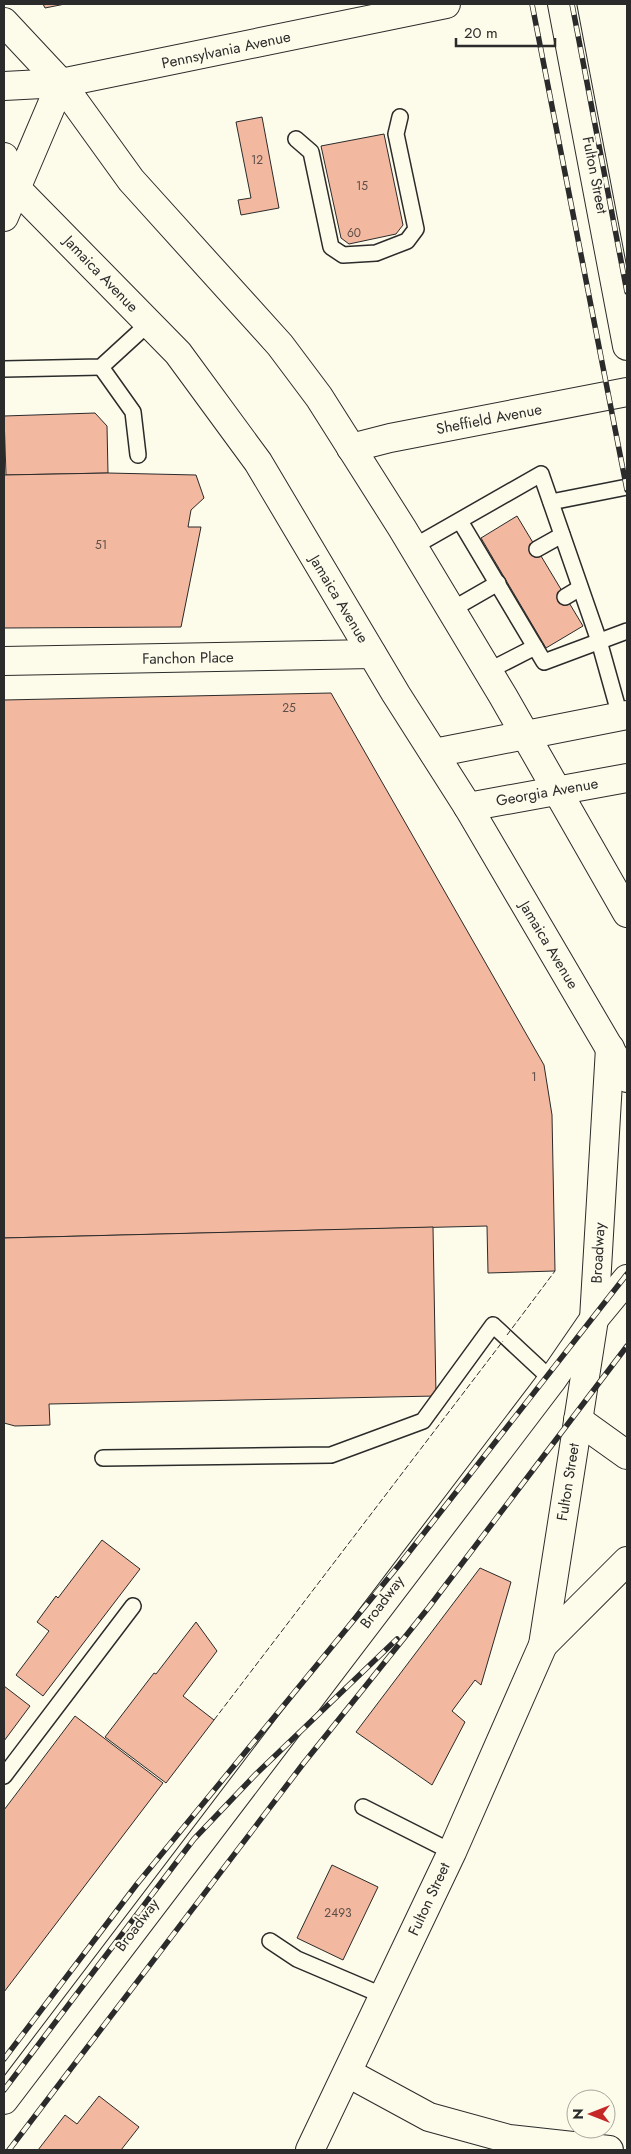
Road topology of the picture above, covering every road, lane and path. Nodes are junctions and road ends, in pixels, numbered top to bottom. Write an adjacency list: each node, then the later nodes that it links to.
1 (446, 4): 4 (main road, Pennsylvania Avenue)
2 (562, 4): 12 (main road, Fulton Street)
3 (4, 22): 4 (main road)
4 (61, 83): 5 (main road, Pennsylvania Avenue); 9 (main road); 16 (main road)
5 (4, 86)
6 (400, 117): 7 (lane)
7 (296, 139)
8 (4, 157): 9 (main road, Jamaica Avenue)
9 (10, 188): 10 (main road); 11 (main road, Jamaica Avenue)
10 (4, 217)
11 (149, 323): 13 (lane); 31 (main road, Jamaica Avenue)
12 (627, 346)
13 (101, 367): 14 (lane); 17 (lane)
14 (4, 369)
15 (627, 392): 16 (main road, Sheffield Avenue)
16 (352, 448): 22 (main road)
17 (138, 455)
18 (627, 487): 19 (lane)
19 (551, 502): 20 (lane); 21 (lane)
20 (460, 520): 22 (lane); 24 (lane)
21 (562, 535): 23 (lane); 25 (lane)
22 (413, 547): 27 (main road)
23 (537, 549)
24 (497, 576): 27 (lane); 30 (lane)
25 (580, 588): 26 (lane); 29 (lane)
26 (565, 597)
27 (451, 610): 33 (main road)
28 (627, 631): 29 (lane)
29 (600, 641): 30 (lane); 34 (lane)
30 (535, 647): 33 (lane)
31 (372, 654): 32 (main road, Fanchon Place); 36 (main road, Jamaica Avenue)
32 (4, 661)
33 (488, 671): 35 (main road)
34 (624, 715): 35 (main road)
35 (525, 734): 36 (main road); 38 (main road)
36 (434, 754): 39 (main road, Jamaica Avenue)
37 (627, 778): 38 (main road, Georgia Avenue)
38 (558, 790): 39 (main road, Georgia Avenue); 40 (main road)
39 (468, 807): 41 (main road, Jamaica Avenue)
40 (627, 913)
41 (610, 1048): 42 (main road, Jamaica Avenue); 44 (main road, Broadway)
42 (627, 1078)
43 (627, 1279): 44 (main road)
44 (594, 1318): 45 (main road, Broadway); 46 (main road, Fulton Street)
45 (552, 1380): 48 (lane); 58 (main road, Broadway)
46 (578, 1420): 47 (main road); 51 (main road, Fulton Street)
47 (627, 1455)
48 (103, 1458)
49 (627, 1561): 51 (main road, Fulton Street)
50 (132, 1606): 52 (lane)
51 (543, 1645): 54 (main road, Fulton Street)
52 (4, 1776)
53 (363, 1807): 54 (lane)
54 (452, 1852): 56 (main road, Fulton Street)
55 (270, 1941): 56 (lane)
56 (384, 1996): 57 (main road, Fulton Street)
57 (348, 2073): 59 (main road, Fulton Street); 60 (main road)
58 (4, 2100)
59 (310, 2150)
60 (609, 2150)

